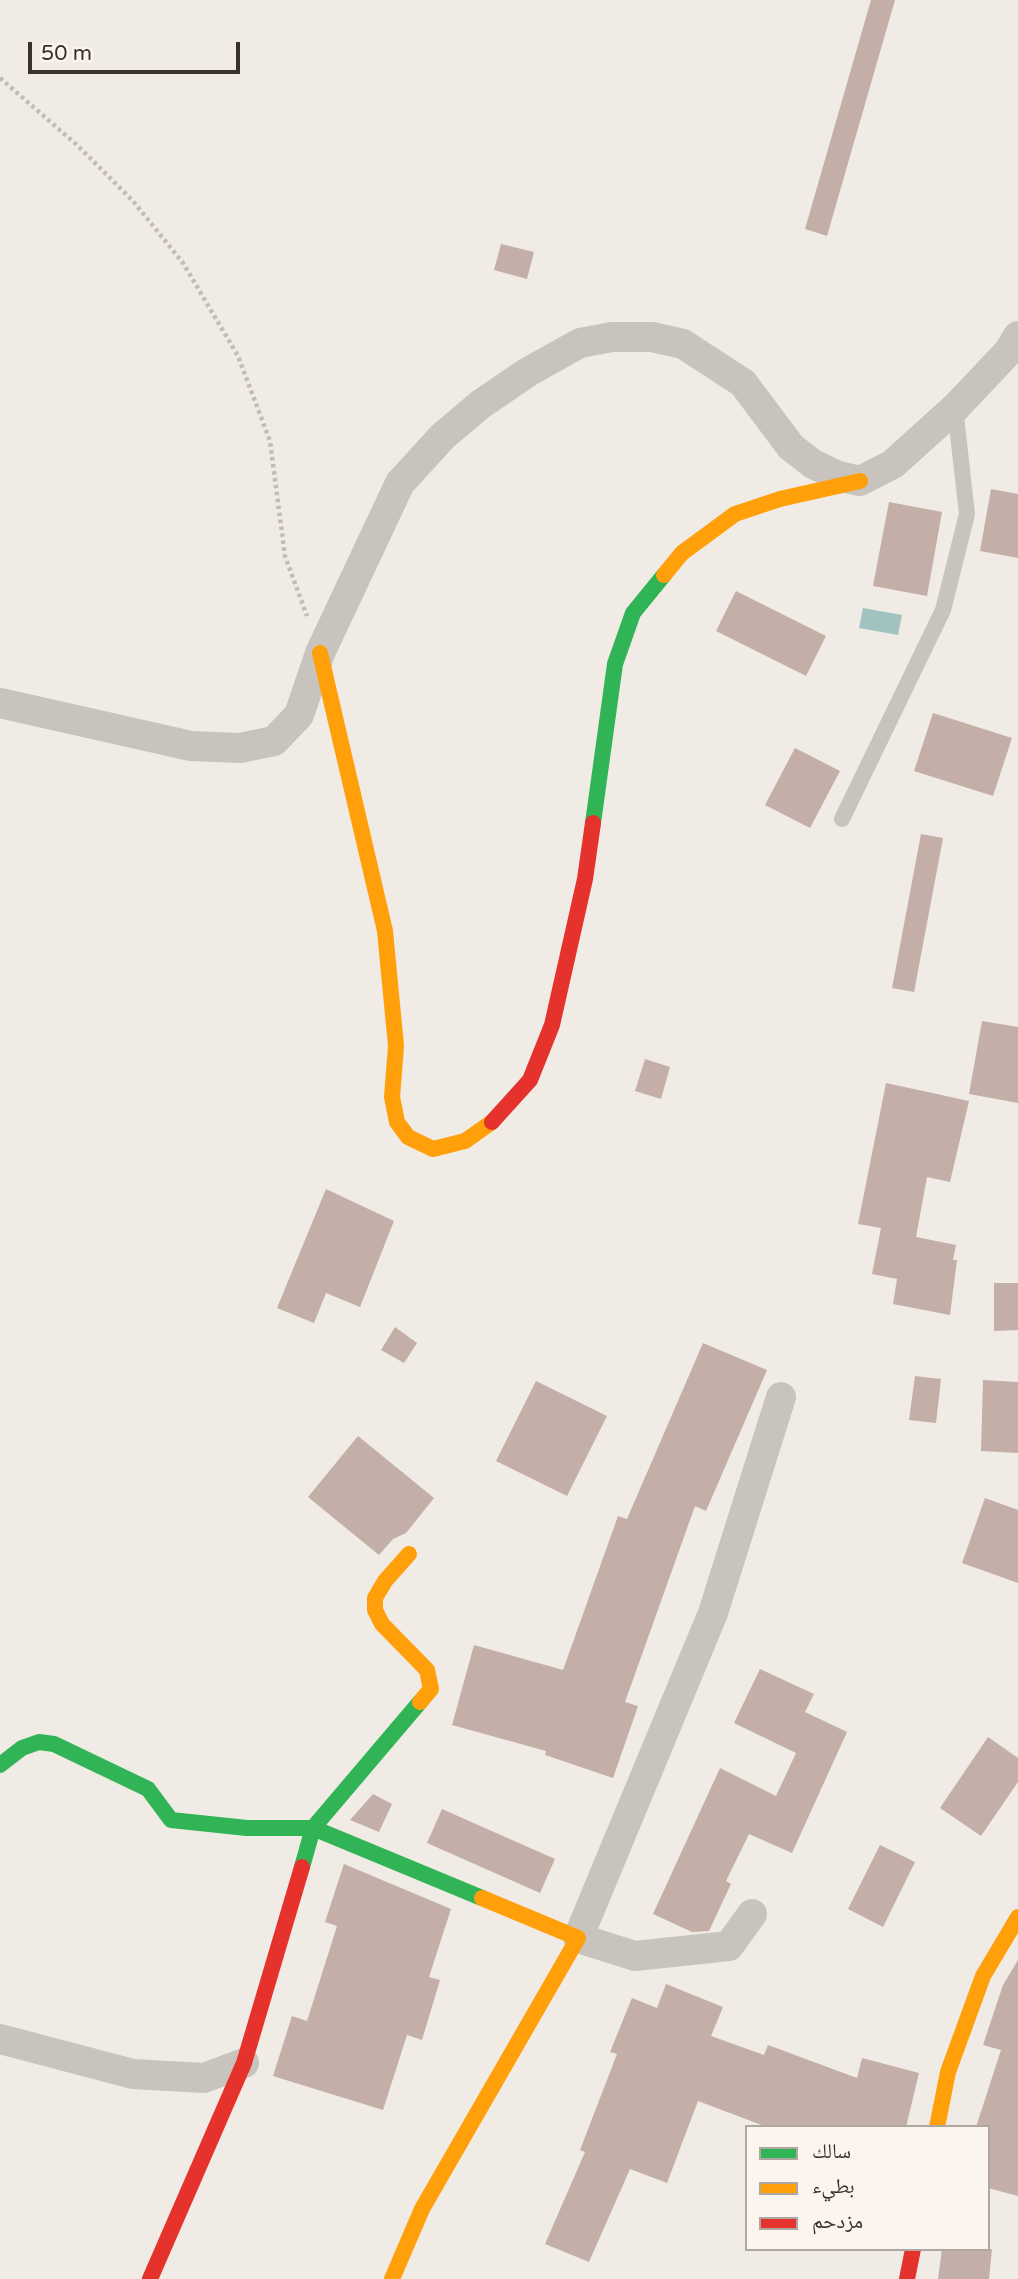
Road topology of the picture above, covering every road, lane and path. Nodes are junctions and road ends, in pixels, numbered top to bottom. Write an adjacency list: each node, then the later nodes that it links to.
1 (0, 78): 5 (path)
2 (1018, 336): 3 (street)
3 (954, 408): 4 (street); 7 (lane)
4 (860, 481): 5 (street); 5 (street)
5 (320, 653): 6 (street)
6 (0, 703)
7 (842, 819)
8 (780, 1397): 14 (street)
9 (409, 1555): 11 (street)
10 (0, 1765): 11 (street)
11 (313, 1828): 14 (street); 16 (street)
12 (752, 1913): 14 (street)
13 (1018, 1917): 17 (street)
14 (578, 1937): 20 (street)
15 (0, 2039): 16 (street)
16 (244, 2063): 19 (street)
17 (937, 2125)
18 (913, 2251): 21 (street)
19 (150, 2279)
20 (393, 2279)
21 (907, 2279)

